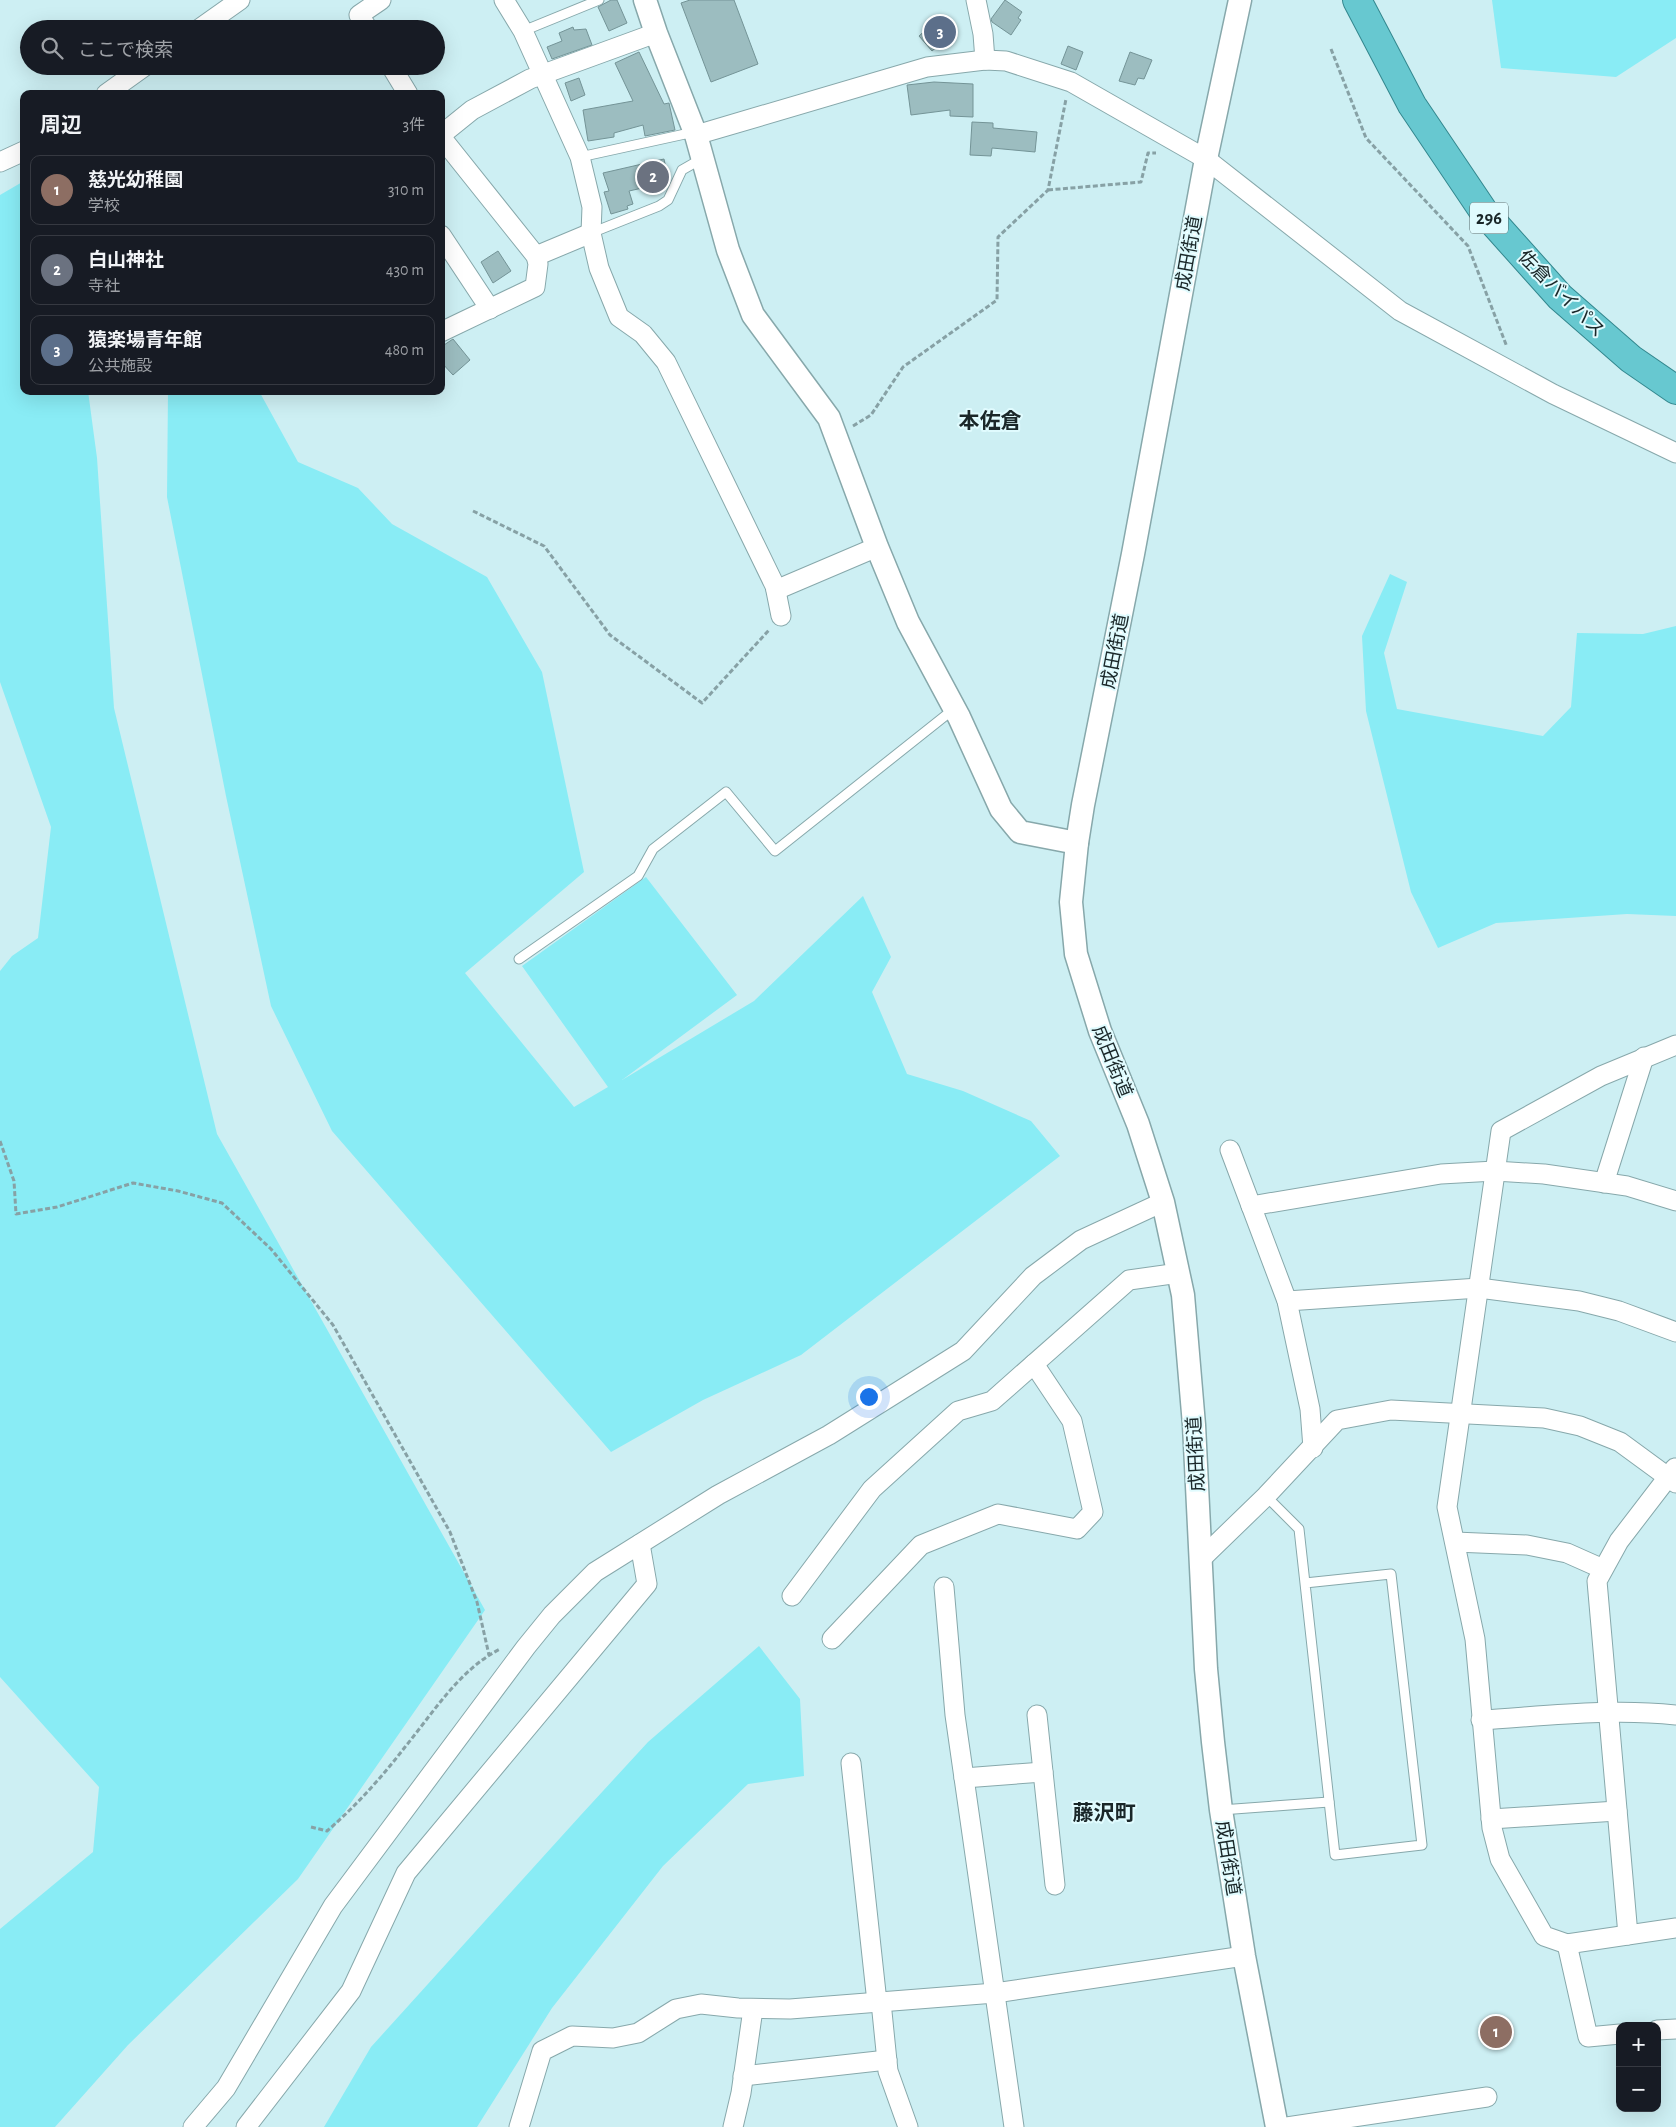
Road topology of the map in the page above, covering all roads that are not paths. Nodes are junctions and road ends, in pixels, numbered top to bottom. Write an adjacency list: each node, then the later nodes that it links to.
1 (240, 0): 9 (street)
2 (381, 0): 10 (street)
3 (504, 0): 11 (street)
4 (599, 0): 11 (lane)
5 (645, 0): 12 (street)
6 (976, 0): 13 (street)
7 (1240, 0): 25 (street, 成田街道)
8 (1357, 0): 32 (highway, 佐倉バイパス / 296)
9 (212, 20)
10 (362, 20)
11 (523, 31): 14 (street)
12 (656, 33): 14 (street); 20 (street)
13 (985, 60): 20 (street); 25 (street)
14 (544, 74): 19 (street); 23 (street)
15 (132, 75): 17 (street)
16 (396, 75): 18 (street)
17 (112, 90)
18 (406, 90)
19 (445, 133)
20 (696, 135): 23 (lane); 24 (street)
21 (445, 141): 29 (street)
22 (20, 153): 26 (street)
23 (580, 157): 27 (street)
24 (703, 158): 27 (lane); 34 (street)
25 (1206, 160): 33 (street); 38 (street, 成田街道)
26 (0, 162)
27 (592, 233): 29 (street); 35 (street)
28 (445, 240): 30 (street)
29 (536, 256): 30 (street)
30 (490, 309): 31 (street)
31 (445, 330)
32 (1676, 390)
33 (1676, 453)
34 (877, 547): 35 (street); 37 (street)
35 (776, 590): 36 (street)
36 (781, 616)
37 (955, 708): 38 (street); 39 (lane)
38 (1076, 843): 46 (street, 成田街道)
39 (519, 959)
40 (1676, 1045): 41 (street)
41 (1644, 1057): 43 (street); 44 (street)
42 (1230, 1150): 47 (street)
43 (1496, 1171): 44 (street); 47 (street); 49 (street)
44 (1604, 1183): 45 (street)
45 (1676, 1200)
46 (1164, 1202): 48 (street, 成田街道); 58 (street)
47 (1251, 1206): 50 (street)
48 (1178, 1273): 52 (street); 59 (street, 成田街道)
49 (1478, 1288): 50 (street); 51 (street); 53 (street)
50 (1287, 1301): 54 (street)
51 (1676, 1332)
52 (1034, 1364): 63 (street); 64 (street)
53 (1460, 1414): 54 (street); 55 (street); 57 (street)
54 (1312, 1448): 56 (street)
55 (1673, 1476): 60 (street)
56 (1266, 1496): 59 (street); 61 (lane)
57 (1455, 1542): 60 (street); 68 (street)
58 (640, 1544): 90 (street); 91 (street)
59 (1200, 1560): 73 (street, 成田街道)
60 (1603, 1569): 65 (street)
61 (1305, 1583): 72 (lane); 72 (lane)
62 (944, 1588): 71 (street)
63 (792, 1596)
64 (832, 1639)
65 (1608, 1711): 67 (street); 68 (street); 74 (street)
66 (1037, 1715): 70 (street)
67 (1676, 1715)
68 (1481, 1720): 75 (street)
69 (851, 1763): 82 (street)
70 (1043, 1772): 71 (street); 76 (street)
71 (964, 1778): 81 (street)
72 (1329, 1802): 73 (lane)
73 (1221, 1810): 80 (street, 成田街道)
74 (1617, 1811): 75 (street); 78 (street)
75 (1491, 1819): 79 (street)
76 (1055, 1885)
77 (1676, 1928): 78 (street)
78 (1628, 1935): 79 (street)
79 (1567, 1944): 86 (street)
80 (1244, 1956): 81 (street); 96 (street, 成田街道)
81 (996, 1993): 82 (street); 95 (street)
82 (879, 2002): 83 (street); 87 (street)
83 (753, 2008): 88 (street); 92 (street)
84 (1676, 2029): 85 (street)
85 (1661, 2030)
86 (1616, 2034)
87 (887, 2060): 88 (street); 94 (street)
88 (743, 2076): 93 (street)
89 (1487, 2097): 97 (street)
90 (192, 2127)
91 (246, 2127)
92 (519, 2127)
93 (733, 2127)
94 (908, 2127)
95 (1014, 2127)
96 (1277, 2127)
97 (1287, 2127)

